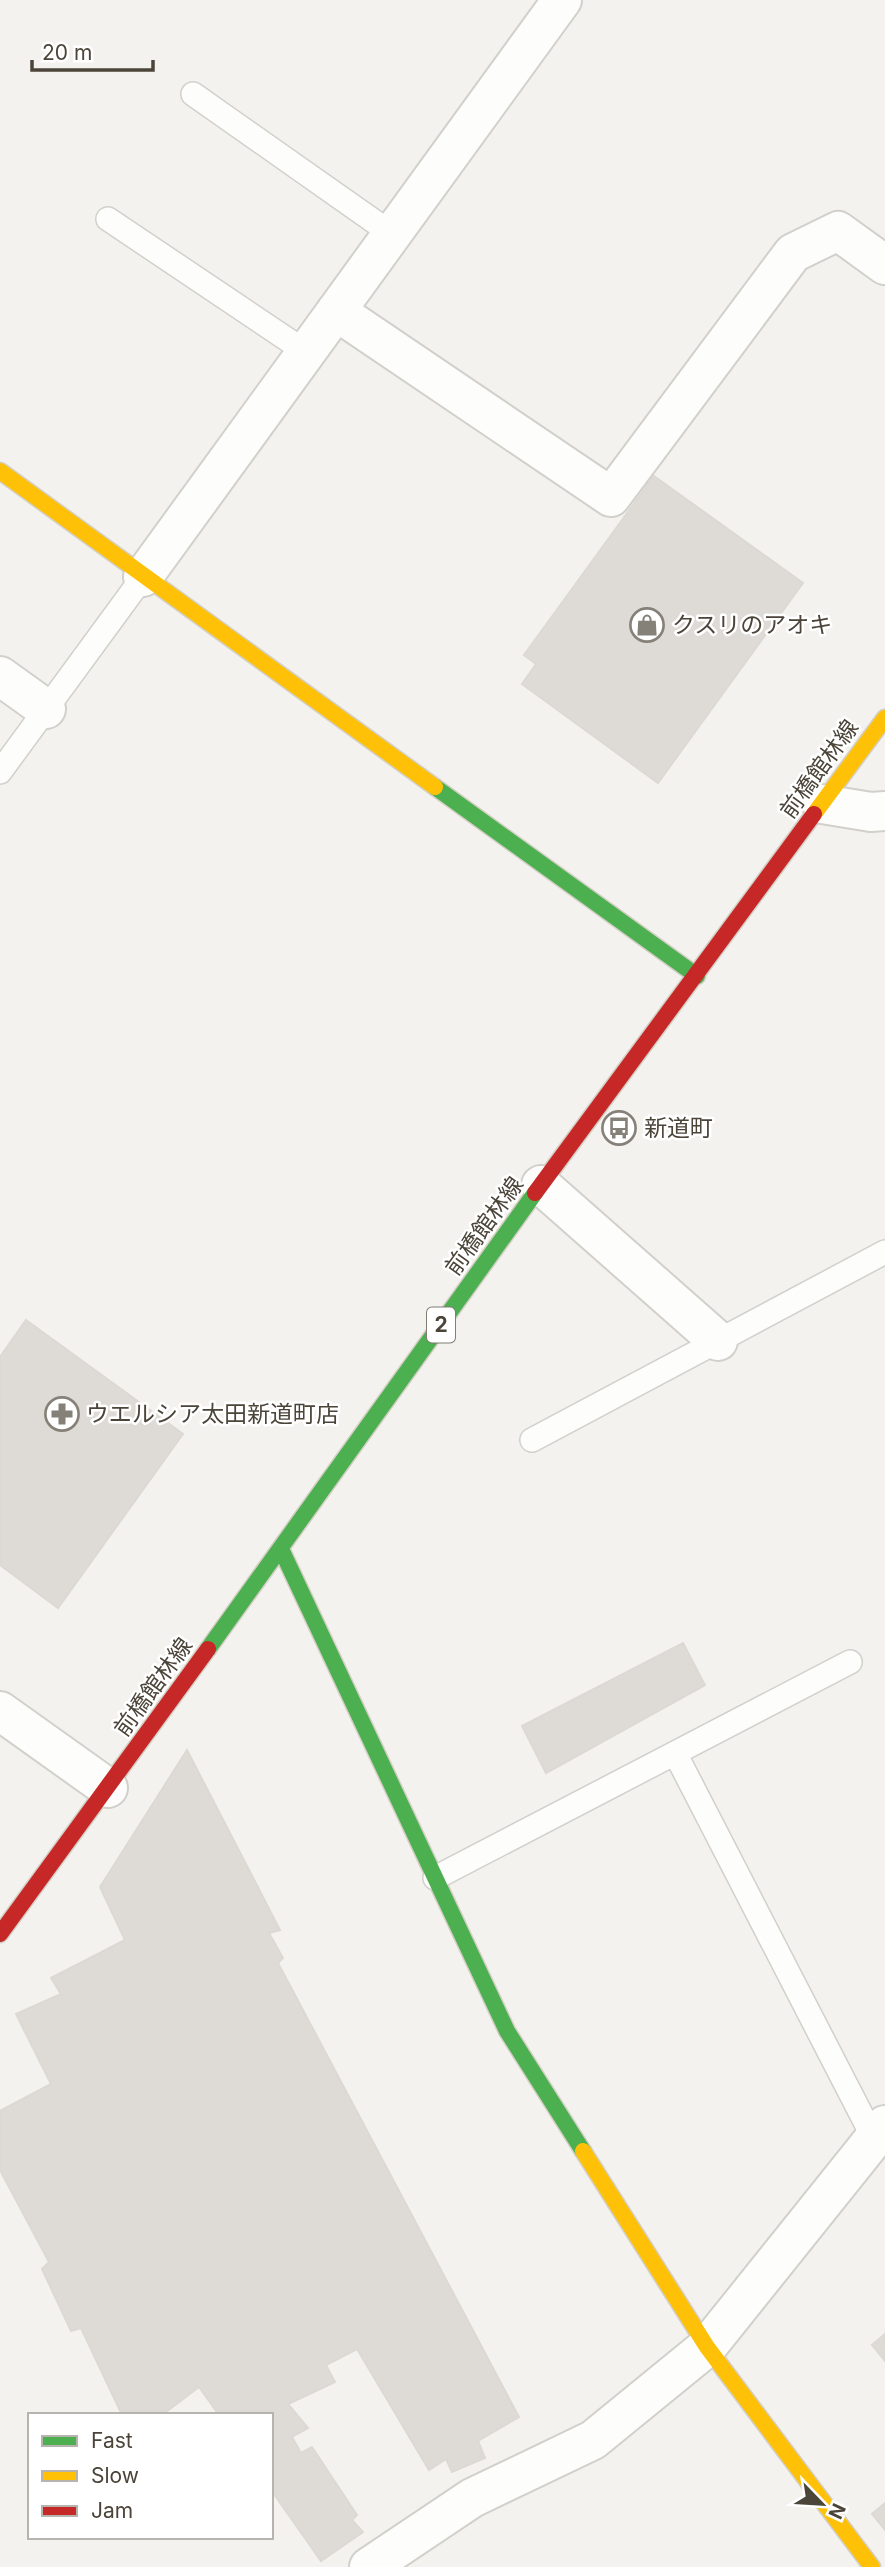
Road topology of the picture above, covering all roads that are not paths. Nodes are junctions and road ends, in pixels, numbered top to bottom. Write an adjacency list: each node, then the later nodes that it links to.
1 (562, 0): 4 (street)
2 (193, 94): 4 (lane)
3 (108, 219): 7 (lane)
4 (392, 234): 6 (street)
5 (885, 265): 6 (street)
6 (336, 311): 7 (street)
7 (306, 352): 9 (street)
8 (0, 471): 9 (street)
9 (143, 577): 11 (lane); 16 (street)
10 (0, 676): 11 (street)
11 (46, 709): 13 (lane)
12 (885, 718): 14 (street, 前橋館林線 / 2)
13 (0, 772)
14 (822, 804): 15 (street); 16 (street, 前橋館林線 / 2)
15 (885, 811)
16 (697, 976): 17 (street, 前橋館林線 / 2)
17 (541, 1185): 19 (street); 21 (street, 前橋館林線 / 2)
18 (885, 1252): 19 (lane)
19 (719, 1341): 20 (lane)
20 (532, 1440)
21 (281, 1549): 25 (street, 前橋館林線 / 2); 26 (street)
22 (850, 1662): 24 (lane)
23 (0, 1711): 25 (street)
24 (675, 1753): 26 (lane); 28 (lane)
25 (108, 1788): 27 (street, 前橋館林線 / 2)
26 (435, 1878): 29 (street)
27 (0, 1934)
28 (879, 2132): 29 (street)
29 (707, 2347): 30 (street); 31 (street)
30 (369, 2567)
31 (872, 2567)

